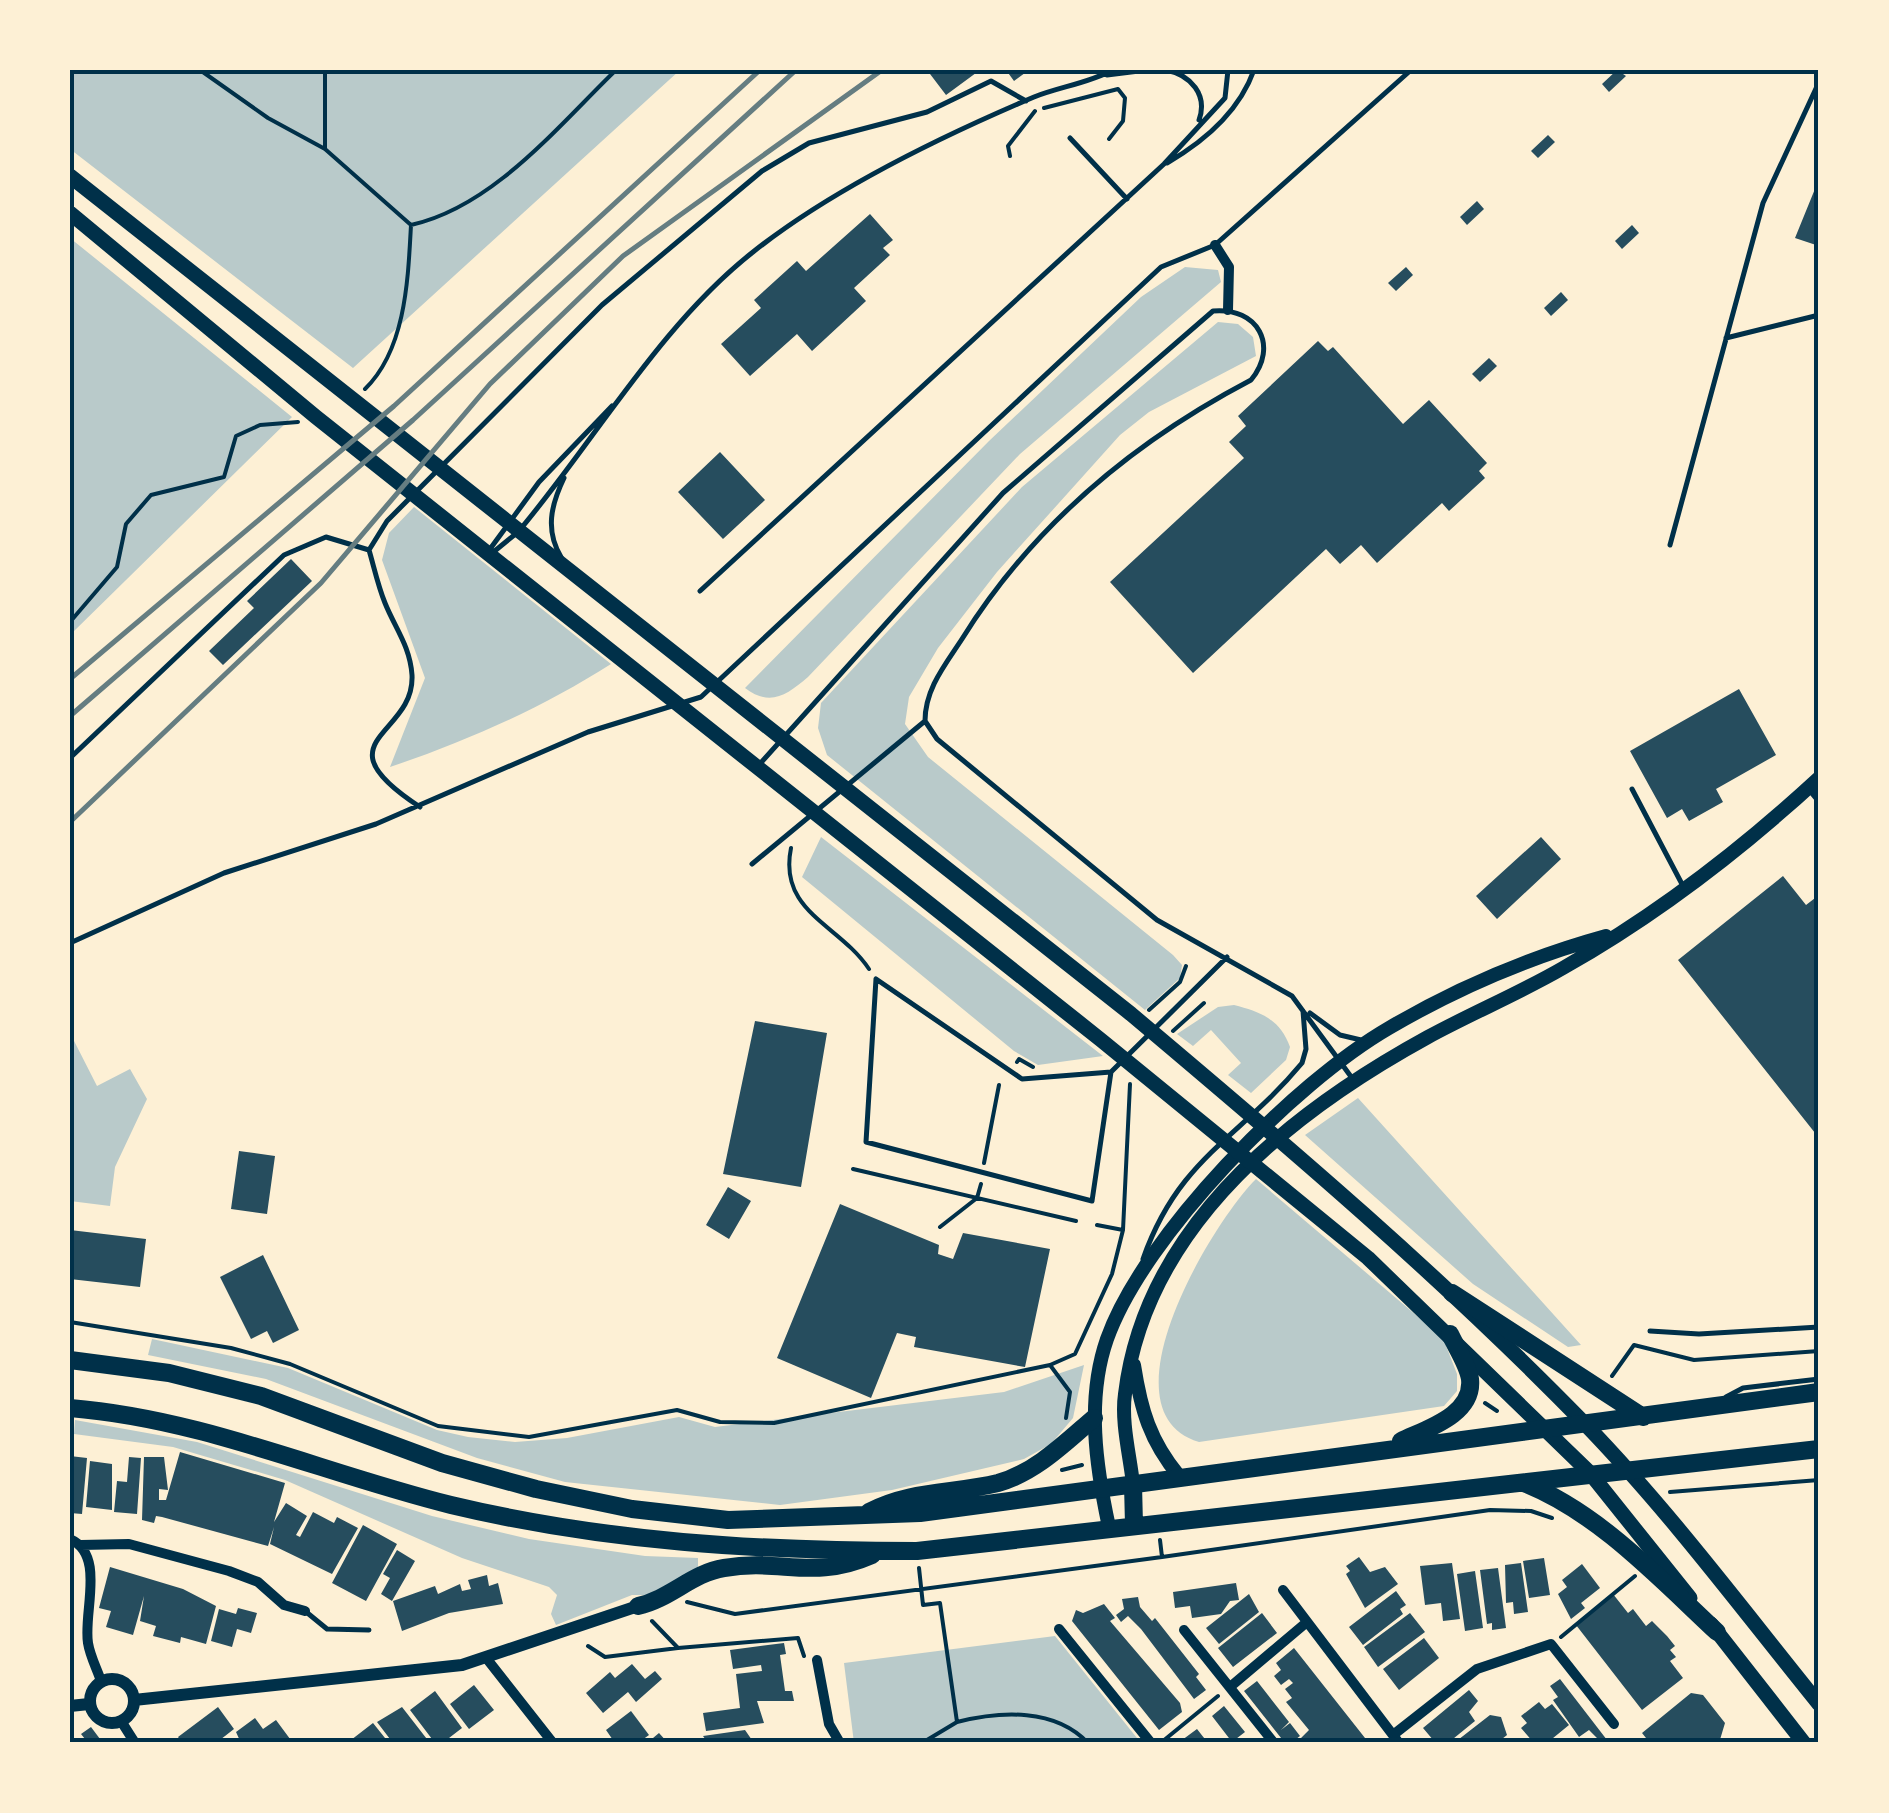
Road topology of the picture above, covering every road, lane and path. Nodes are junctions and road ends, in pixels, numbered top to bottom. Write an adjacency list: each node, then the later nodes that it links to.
1 (200, 70): 16 (path)
2 (324, 70): 16 (path)
3 (616, 70): 22 (path)
4 (1113, 70): 10 (lane)
5 (1147, 70): 10 (lane)
6 (1166, 70): 13 (lane)
7 (1228, 70): 13 (lane)
8 (1254, 70): 18 (lane)
9 (1411, 70): 23 (lane)
10 (1104, 75): 12 (lane)
11 (1819, 82): 26 (lane)
12 (1026, 100): 27 (lane); 33 (lane)
13 (1195, 128): 18 (lane)
14 (1070, 138): 20 (lane)
15 (1109, 139): 17 (path)
16 (325, 149): 22 (path)
17 (1010, 156)
18 (1164, 164): 20 (lane)
19 (70, 176): 31 (main road)
20 (1127, 199): 36 (lane)
21 (70, 213): 29 (main road)
22 (411, 225): 28 (path)
23 (1215, 245): 24 (street); 45 (lane)
24 (1228, 310): 38 (lane); 39 (lane)
25 (1819, 315): 26 (lane)
26 (1726, 338): 32 (lane)
27 (628, 390): 30 (lane); 31 (lane)
28 (356, 398)
29 (315, 419): 34 (main road); 37 (path)
30 (570, 466): 31 (lane); 35 (lane)
31 (512, 527): 34 (lane); 34 (lane); 35 (main road)
32 (1670, 545)
33 (369, 550): 40 (lane); 45 (lane)
34 (488, 555): 41 (main road)
35 (569, 572): 39 (main road)
36 (700, 591)
37 (70, 622)
38 (925, 721): 46 (lane); 50 (lane)
39 (782, 740): 41 (lane); 69 (main road)
40 (70, 758)
41 (756, 769): 73 (main road)
42 (1814, 783): 44 (lane); 47 (main road)
43 (1632, 789): 47 (lane)
44 (1819, 802)
45 (420, 807): 49 (lane)
46 (752, 864)
47 (1684, 889): 48 (main road)
48 (1621, 932): 54 (main road); 58 (main road)
49 (70, 943)
50 (1227, 958): 52 (lane); 56 (lane)
51 (1204, 1003): 53 (path)
52 (1303, 1008): 54 (lane); 55 (lane); 68 (lane)
53 (1166, 1037)
54 (1369, 1042): 55 (main road)
55 (1342, 1063): 58 (lane); 68 (main road)
56 (1110, 1072): 56 (lane)
57 (1134, 1073): 67 (path)
58 (1354, 1081): 75 (main road)
59 (999, 1085): 60 (path)
60 (984, 1163)
61 (853, 1169): 63 (path)
62 (980, 1184): 63 (path)
63 (977, 1198): 64 (path); 66 (path)
64 (1076, 1220)
65 (1097, 1225): 67 (path)
66 (940, 1227)
67 (1123, 1230): 77 (path)
68 (1135, 1280): 86 (main road)
69 (1452, 1293): 85 (highway); 88 (main road)
70 (70, 1322): 77 (path)
71 (1819, 1328): 72 (lane)
72 (1650, 1330)
73 (1450, 1334): 89 (main road); 90 (highway)
74 (1819, 1351): 78 (path)
75 (1132, 1354): 96 (main road); 99 (main road)
76 (70, 1360): 102 (highway)
77 (1050, 1365): 87 (path)
78 (1612, 1376)
79 (1819, 1379): 82 (lane)
80 (1819, 1392): 82 (highway)
81 (1479, 1400): 84 (path)
82 (1710, 1405): 85 (highway)
83 (70, 1408): 109 (highway)
84 (1498, 1411)
85 (1644, 1417): 88 (highway)
86 (1094, 1418): 100 (main road); 102 (highway)
87 (1066, 1420)
88 (1586, 1425): 89 (highway); 94 (main road)
89 (1546, 1430): 90 (highway); 95 (main road)
90 (1388, 1448): 96 (highway)
91 (1819, 1449): 94 (highway)
92 (1082, 1464): 93 (path)
93 (1053, 1470)
94 (1627, 1470): 95 (highway); 131 (main road)
95 (1590, 1474): 98 (highway); 121 (main road)
96 (1180, 1476): 99 (highway)
97 (1819, 1480): 101 (path)
98 (1520, 1481): 104 (highway); 111 (highway)
99 (1132, 1484): 100 (highway); 104 (highway)
100 (1101, 1488): 102 (highway); 105 (main road)
101 (1664, 1492)
102 (860, 1517)
103 (1560, 1522): 110 (path)
104 (1134, 1525): 105 (highway)
105 (1109, 1527): 108 (highway)
106 (1159, 1537): 110 (path)
107 (76, 1542): 115 (street); 127 (street)
108 (917, 1550): 109 (highway); 112 (path)
109 (882, 1551): 116 (highway)
110 (1162, 1557): 112 (path)
111 (1646, 1566): 121 (highway); 122 (path)
112 (922, 1590): 114 (path); 134 (path)
113 (1283, 1590): 117 (street)
114 (684, 1601)
115 (305, 1611): 119 (lane)
116 (644, 1612): 124 (path); 125 (street)
117 (1307, 1622): 128 (street); 136 (street)
118 (1059, 1629): 142 (street)
119 (369, 1630)
120 (1184, 1630): 128 (street)
121 (1717, 1632): 145 (main road)
122 (1552, 1644): 135 (street); 136 (street)
123 (588, 1646): 124 (path)
124 (678, 1648): 126 (path)
125 (487, 1659): 129 (street); 138 (street)
126 (817, 1660): 139 (street)
127 (101, 1681): 129 (street); 130 (street)
128 (1230, 1687): 143 (path); 144 (street)
129 (134, 1700): 133 (street)
130 (89, 1704): 132 (street); 133 (street)
131 (1819, 1704)
132 (70, 1706)
133 (121, 1722): 137 (street)
134 (958, 1722): 140 (path); 141 (path)
135 (1614, 1724)
136 (1396, 1739)
137 (136, 1743)
138 (553, 1743)
139 (840, 1743)
140 (922, 1743)
141 (1088, 1743)
142 (1151, 1743)
143 (1160, 1743)
144 (1274, 1743)
145 (1804, 1743)

